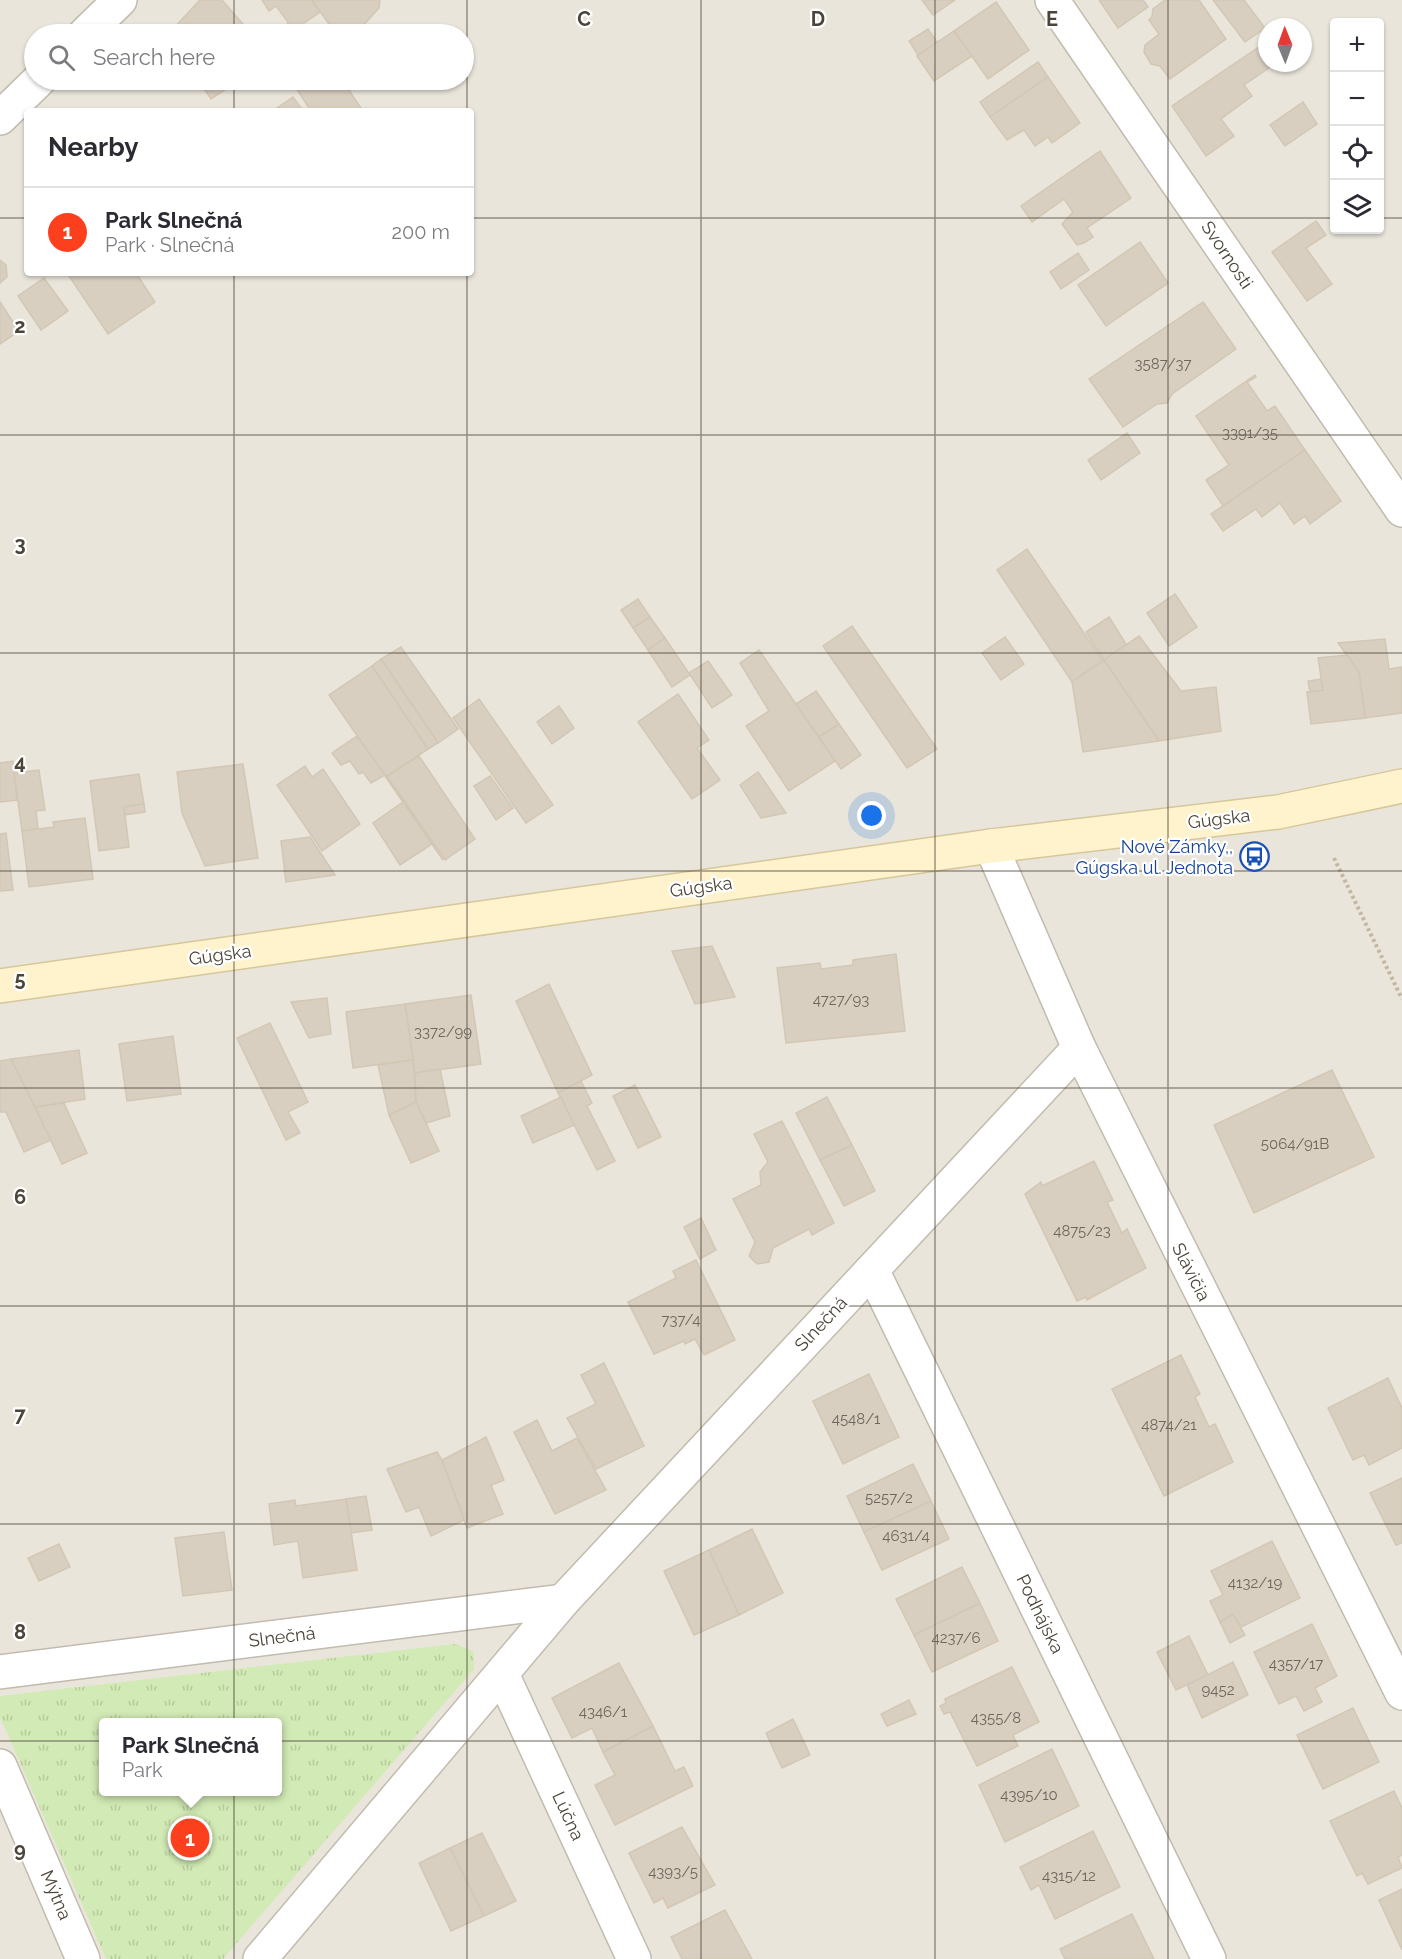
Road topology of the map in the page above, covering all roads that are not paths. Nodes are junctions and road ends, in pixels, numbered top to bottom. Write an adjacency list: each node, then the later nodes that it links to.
1 (120, 0): 3 (street)
2 (1052, 0): 6 (street, Svornosti)
3 (95, 24)
4 (29, 90): 5 (street)
5 (0, 118)
6 (1402, 510)
7 (1402, 786): 8 (main road, Gúgska)
8 (991, 846): 9 (main road, Gúgska); 10 (street, Slávičia)
9 (0, 986)
10 (1079, 1048): 11 (street, Slnečná); 15 (street, Slávičia)
11 (872, 1270): 12 (street, Slnečná); 20 (street, Podhájska)
12 (563, 1601): 13 (street, Slnečná); 14 (street, Slnečná)
13 (0, 1672)
14 (501, 1674): 18 (street, Slnečná); 19 (street, Lúčna)
15 (1402, 1693)
16 (0, 1766): 17 (street, Mýtna)
17 (83, 1959)
18 (260, 1959)
19 (634, 1959)
20 (1209, 1959)

